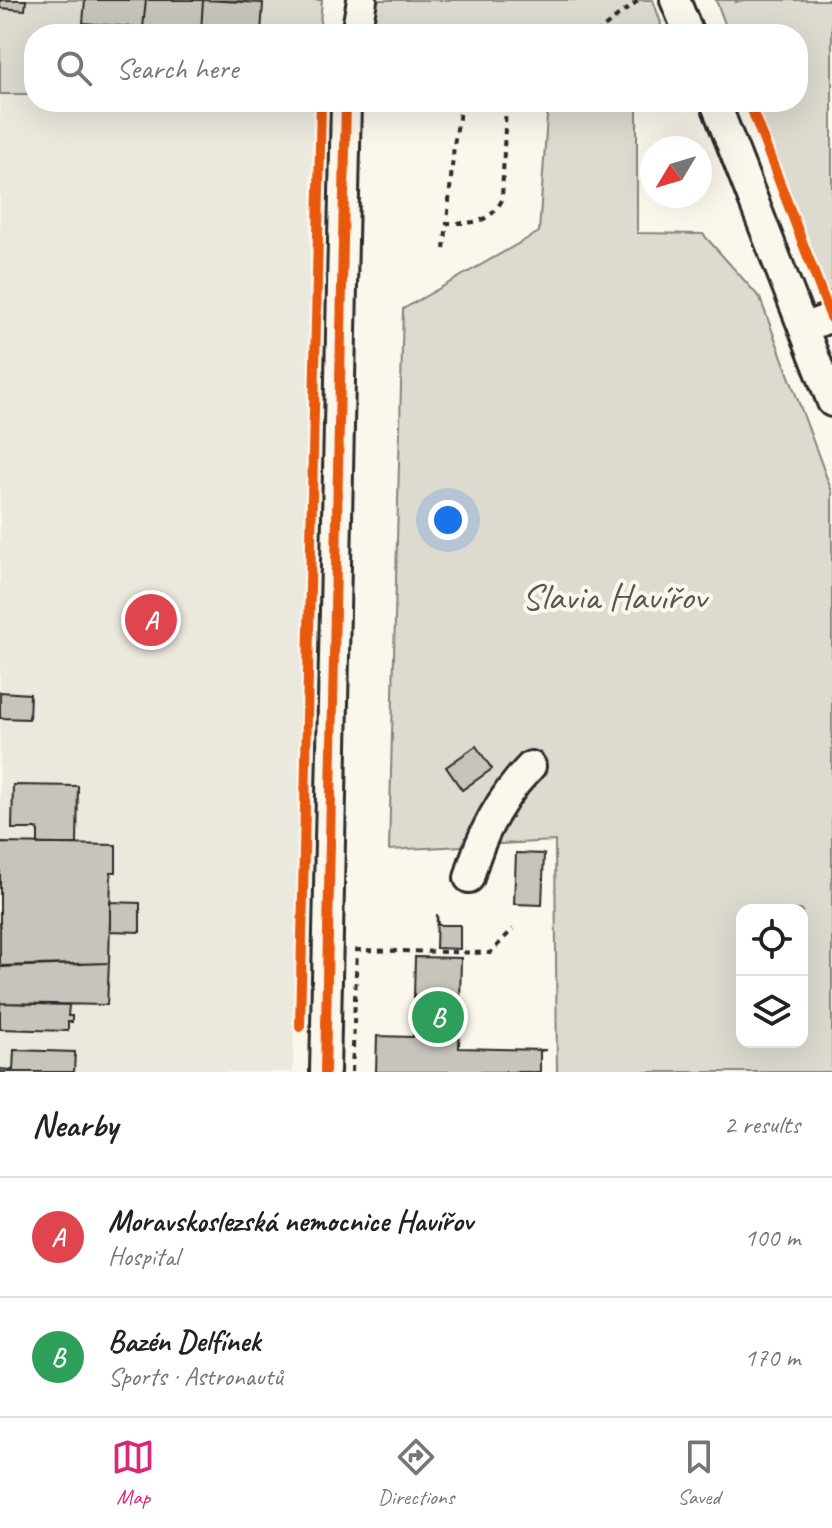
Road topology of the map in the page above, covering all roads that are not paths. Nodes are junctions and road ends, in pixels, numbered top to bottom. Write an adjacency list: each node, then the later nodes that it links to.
1 (362, 0): 3 (street)
2 (675, 0): 4 (street)
3 (358, 24)
4 (685, 24)
5 (346, 112): 12 (street)
6 (719, 112): 8 (street)
7 (832, 317): 8 (street)
8 (803, 328): 9 (street)
9 (832, 402)
10 (531, 766): 11 (street)
11 (469, 878)
12 (325, 1072)

